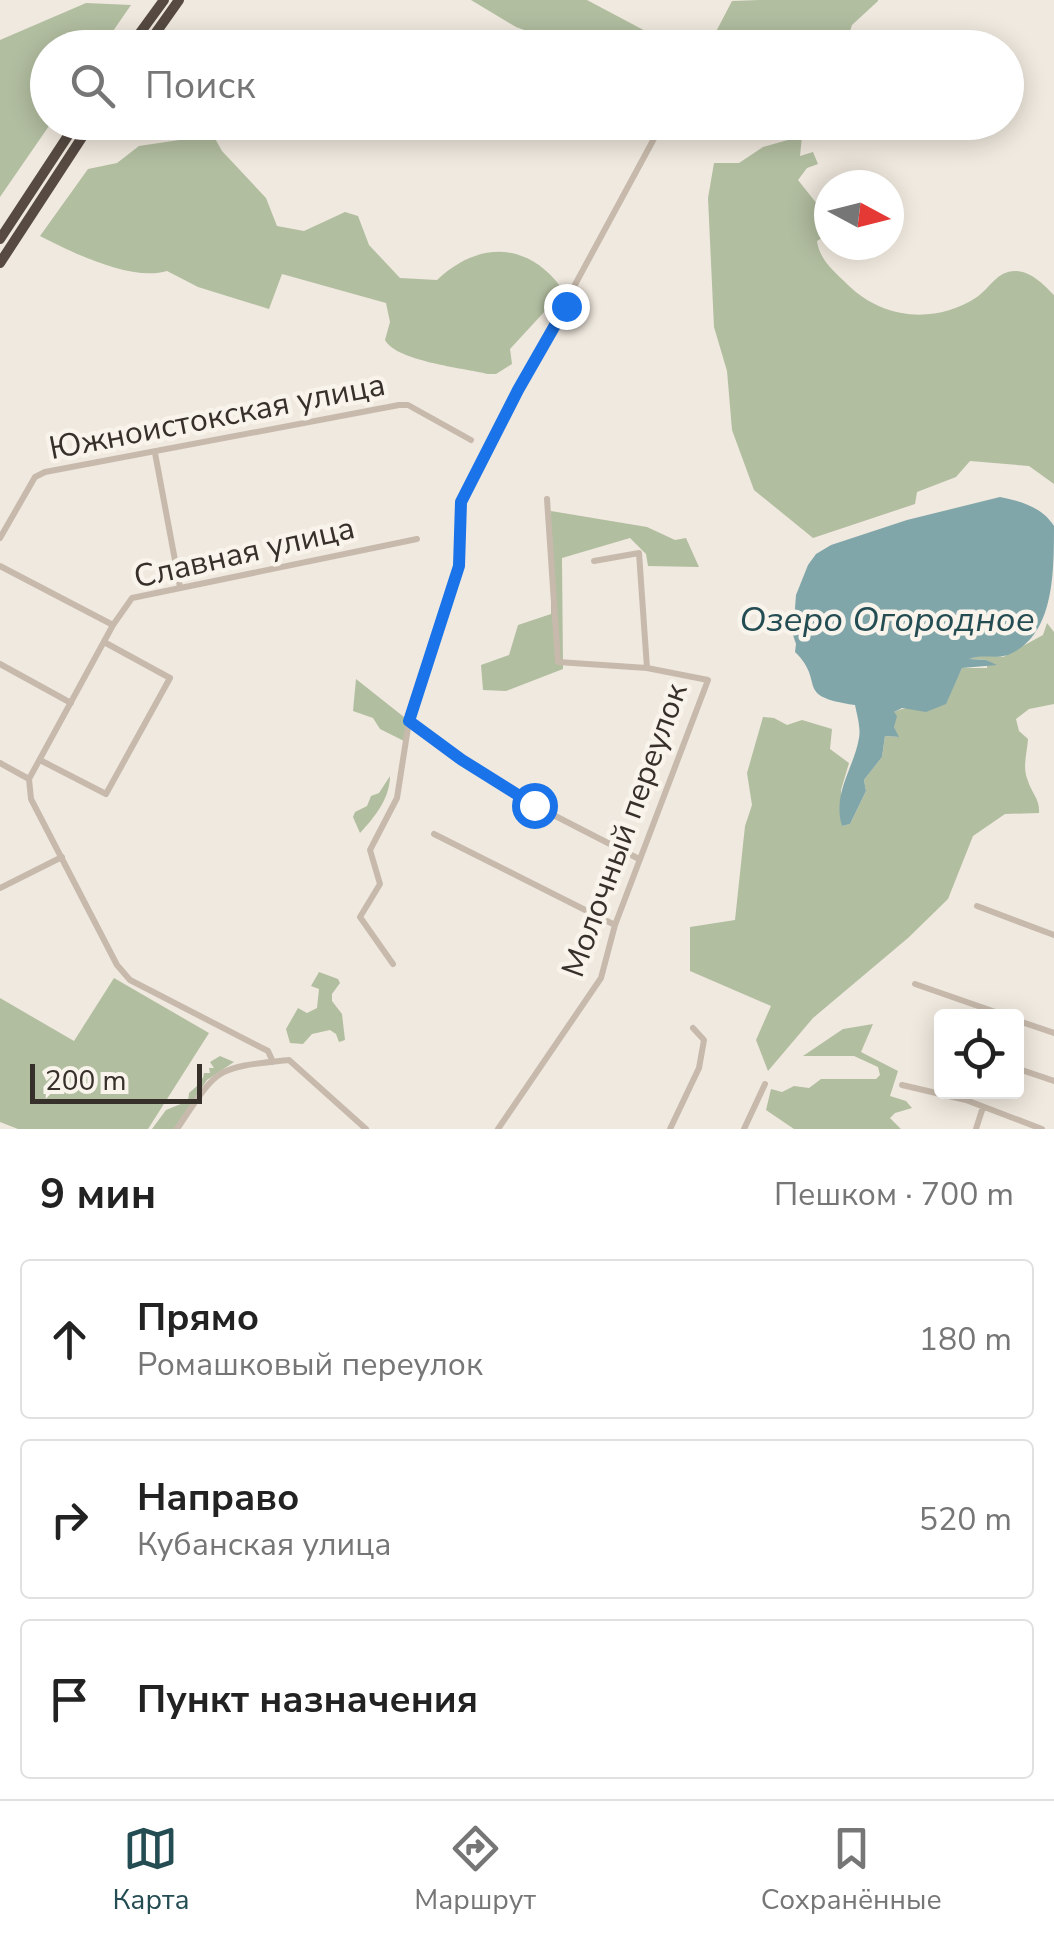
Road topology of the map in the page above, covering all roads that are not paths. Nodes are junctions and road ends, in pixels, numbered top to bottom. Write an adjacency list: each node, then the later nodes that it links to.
1 (164, 0): 3 (highway)
2 (179, 0): 4 (highway)
3 (143, 30)
4 (158, 30)
5 (65, 140): 8 (highway)
6 (80, 140): 9 (highway)
7 (653, 140): 23 (street)
8 (0, 240)
9 (0, 263)
10 (471, 440): 11 (street, Южноистокская улица)
11 (155, 453): 13 (street, Южноистокская улица); 17 (street)
12 (547, 499): 21 (street)
13 (0, 538)
14 (416, 540): 17 (street, Славная улица)
15 (594, 561): 21 (street, Молочный переулок)
16 (0, 566): 18 (street)
17 (180, 588): 18 (street, Славная улица)
18 (113, 624): 19 (street, Славная улица)
19 (104, 642): 22 (street, Славная улица); 24 (street)
20 (0, 664): 22 (street)
21 (647, 668): 29 (street, Молочный переулок)
22 (72, 703): 24 (street, Славная улица)
23 (409, 721): 29 (street); 34 (street)
24 (40, 760): 26 (street, Славная улица)
25 (0, 763): 26 (street)
26 (29, 779): 28 (street)
27 (434, 834): 32 (street)
28 (62, 857): 30 (street); 40 (street)
29 (640, 859): 32 (street, Молочный переулок)
30 (0, 888)
31 (977, 906): 33 (street)
32 (614, 926): 48 (street, Молочный переулок)
33 (1054, 934)
34 (394, 964)
35 (916, 984): 36 (street)
36 (987, 1009)
37 (1024, 1023): 39 (street)
38 (693, 1028): 49 (street)
39 (1054, 1034)
40 (274, 1062): 46 (street); 47 (street)
41 (1024, 1071): 42 (street)
42 (1054, 1081)
43 (765, 1084): 50 (street)
44 (902, 1085): 45 (street)
45 (984, 1107): 51 (street); 52 (street)
46 (177, 1129)
47 (366, 1129)
48 (498, 1129)
49 (670, 1129)
50 (744, 1129)
51 (976, 1129)
52 (1042, 1129)

